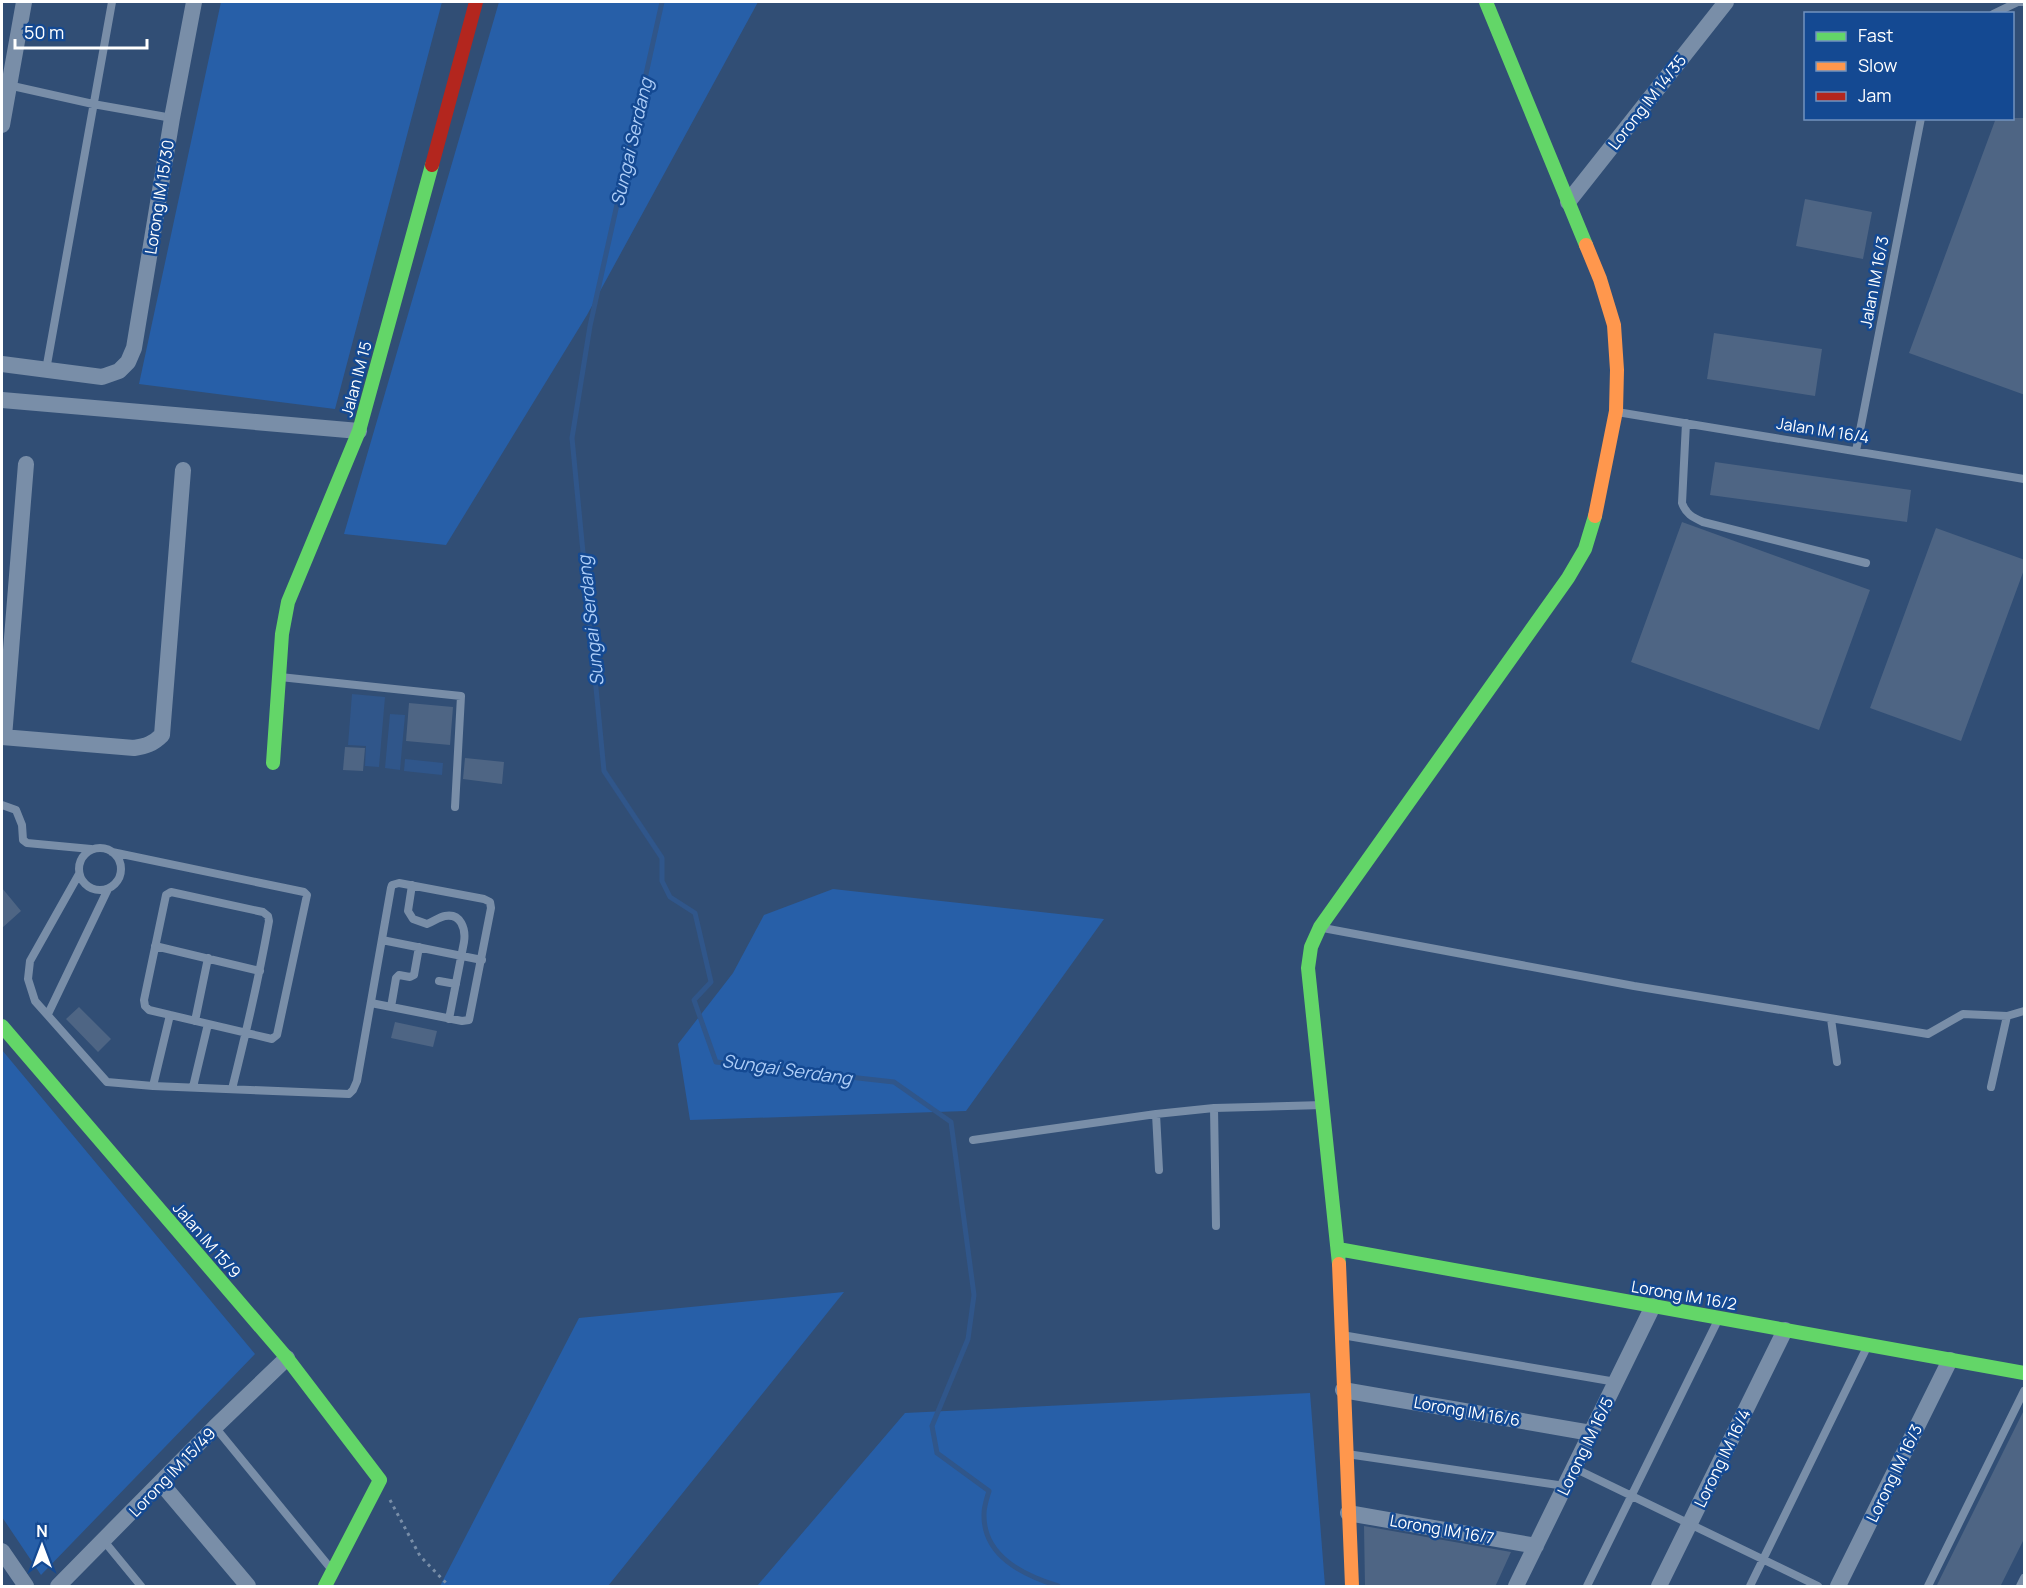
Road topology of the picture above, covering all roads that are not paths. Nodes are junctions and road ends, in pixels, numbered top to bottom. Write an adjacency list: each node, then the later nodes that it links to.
1 (24, 2): 9 (street)
2 (112, 2): 10 (lane)
3 (194, 2): 11 (street, Lorong IM 15/30)
4 (476, 2): 20 (street, Jalan IM 15)
5 (1486, 2): 14 (street)
6 (1726, 2): 14 (street, Lorong IM 14/35)
7 (2025, 2): 8 (lane)
8 (1997, 12)
9 (5, 84): 10 (lane); 13 (street)
10 (93, 104): 11 (lane); 16 (lane)
11 (172, 118): 16 (street, Lorong IM 15/30)
12 (1921, 120): 21 (lane, Jalan IM 16/3)
13 (2, 125)
14 (1568, 202): 18 (street)
15 (2, 364): 16 (street)
16 (46, 370)
17 (2, 400): 20 (street)
18 (1616, 411): 19 (lane, Jalan IM 16/4); 36 (street)
19 (1686, 423): 21 (lane, Jalan IM 16/4); 25 (lane)
20 (359, 431): 26 (street, Jalan IM 15)
21 (1856, 451): 24 (lane, Jalan IM 16/4)
22 (26, 464): 27 (street)
23 (183, 470): 27 (street)
24 (2025, 479)
25 (1866, 562)
26 (278, 677): 28 (street, Jalan IM 15); 30 (lane)
27 (3, 737)
28 (273, 763)
29 (2, 806): 31 (lane)
30 (455, 807)
31 (92, 849): 32 (lane); 33 (lane)
32 (112, 852): 35 (lane); 57 (lane)
33 (79, 874): 35 (lane); 49 (lane)
34 (412, 885): 37 (lane); 40 (lane); 42 (lane)
35 (108, 889): 49 (lane)
36 (1320, 927): 53 (lane); 63 (street)
37 (382, 940): 39 (lane); 46 (lane)
38 (155, 946): 41 (lane); 43 (lane); 50 (lane)
39 (419, 947): 40 (lane); 47 (lane)
40 (461, 956): 42 (lane); 45 (lane)
41 (208, 958): 43 (lane); 54 (lane)
42 (482, 960): 52 (lane)
43 (260, 971): 57 (lane)
44 (439, 981): 45 (lane)
45 (456, 984): 52 (lane)
46 (371, 1004): 47 (lane); 62 (lane)
47 (391, 1007): 52 (lane)
48 (2025, 1011): 51 (lane)
49 (48, 1014): 59 (lane)
50 (170, 1015): 54 (lane); 59 (lane)
51 (2007, 1016): 53 (lane); 60 (lane)
52 (449, 1019)
53 (1831, 1019): 58 (lane)
54 (195, 1021): 55 (lane)
55 (208, 1024): 57 (lane); 61 (lane)
56 (2, 1026): 75 (street, Jalan IM 15/9)
57 (246, 1033): 62 (lane)
58 (1837, 1062)
59 (153, 1086): 61 (lane)
60 (1991, 1086)
61 (193, 1087): 62 (lane)
62 (232, 1089)
63 (1323, 1104): 64 (lane); 69 (street)
64 (1214, 1108): 65 (lane); 68 (lane)
65 (1156, 1113): 66 (lane); 67 (lane)
66 (974, 1140)
67 (1159, 1170)
68 (1216, 1226)
69 (1338, 1250): 70 (street, Lorong IM 16/2); 73 (street)
70 (1653, 1306): 71 (street, Lorong IM 16/2); 78 (street, Lorong IM 16/5)
71 (1719, 1318): 72 (street, Lorong IM 16/2); 87 (lane)
72 (1785, 1330): 74 (street, Lorong IM 16/2); 89 (street, Lorong IM 16/4)
73 (1341, 1335): 78 (lane); 79 (street)
74 (1868, 1345): 76 (street, Lorong IM 16/2); 93 (lane)
75 (287, 1358): 81 (street, Lorong IM 15/49); 94 (street, Jalan IM 15/9)
76 (1950, 1360): 77 (street, Lorong IM 16/2); 96 (street, Lorong IM 16/3)
77 (2025, 1373)
78 (1616, 1383): 82 (street, Lorong IM 16/5)
79 (1342, 1390): 82 (street, Lorong IM 16/6); 83 (street)
80 (2025, 1391): 108 (lane)
81 (216, 1427): 85 (street, Lorong IM 15/49); 94 (lane)
82 (1591, 1433): 84 (street, Lorong IM 16/5)
83 (1346, 1454): 86 (lane); 88 (street)
84 (1574, 1468): 86 (street, Lorong IM 16/5); 87 (lane)
85 (161, 1483): 90 (street, Lorong IM 15/49); 100 (street)
86 (1565, 1486): 91 (street, Lorong IM 16/5)
87 (1632, 1496): 89 (lane); 104 (lane)
88 (1348, 1513): 91 (street, Lorong IM 16/7); 102 (street)
89 (1690, 1524): 93 (lane); 105 (street, Lorong IM 16/4)
90 (104, 1541): 98 (street, Lorong IM 15/49); 99 (lane)
91 (1536, 1546): 103 (street, Lorong IM 16/5)
92 (2, 1551): 97 (street)
93 (1763, 1560): 106 (lane); 107 (lane)
94 (332, 1570): 101 (street)
95 (2025, 1578): 109 (lane)
96 (1843, 1585)
97 (26, 1587)
98 (58, 1587)
99 (141, 1587)
100 (248, 1587)
101 (325, 1587)
102 (1352, 1587)
103 (1516, 1587)
104 (1587, 1587)
105 (1659, 1587)
106 (1749, 1587)
107 (1818, 1587)
108 (1928, 1587)
109 (2020, 1587)

